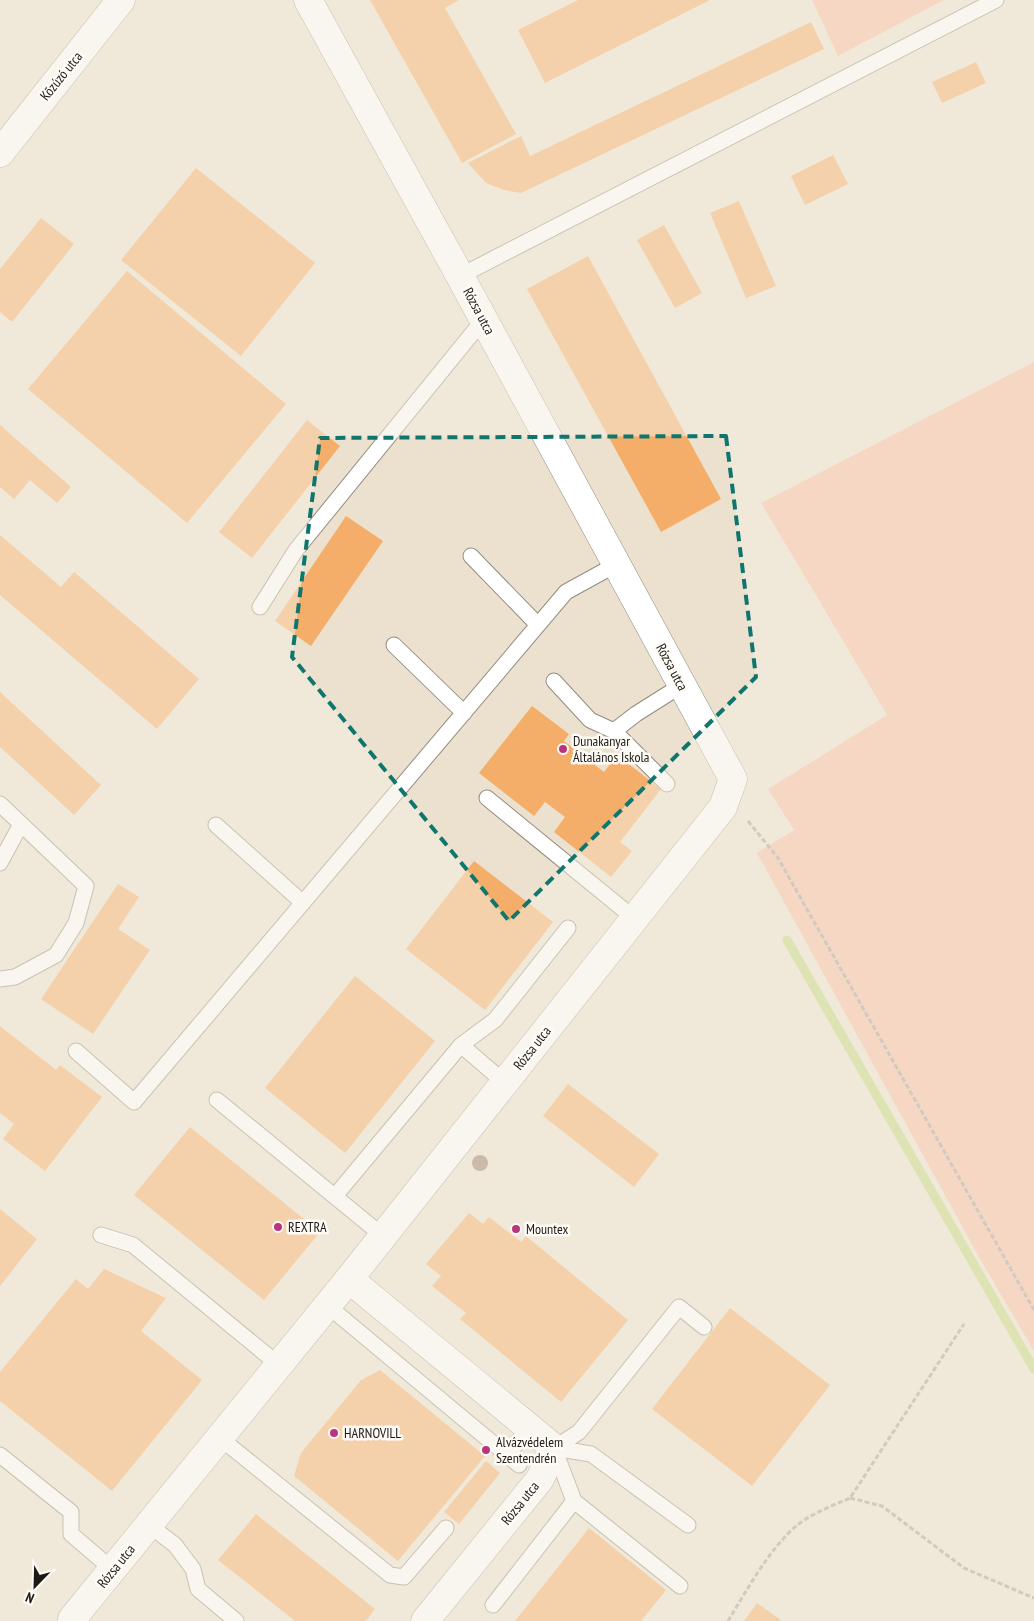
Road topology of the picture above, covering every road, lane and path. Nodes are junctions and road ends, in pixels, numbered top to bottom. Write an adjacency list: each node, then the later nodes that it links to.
1 (121, 0): 4 (street, Kőzúzó utca)
2 (308, 0): 5 (street, Rózsa utca)
3 (996, 0): 5 (lane)
4 (0, 153)
5 (460, 276): 6 (street, Rózsa utca)
6 (484, 319): 8 (street, Rózsa utca); 9 (lane)
7 (471, 556): 10 (lane)
8 (617, 564): 10 (lane); 13 (street, Rózsa utca)
9 (260, 607)
10 (538, 625): 14 (lane)
11 (394, 645): 14 (lane)
12 (554, 682): 15 (lane)
13 (682, 685): 15 (lane); 17 (street, Rózsa utca)
14 (464, 713): 23 (lane)
15 (614, 731): 16 (lane)
16 (667, 784)
17 (727, 796): 24 (street, Rózsa utca); 36 (path)
18 (487, 798): 24 (lane)
19 (0, 804): 20 (lane)
20 (21, 824): 22 (lane); 26 (lane)
21 (216, 825): 23 (lane)
22 (0, 863)
23 (303, 903): 28 (lane)
24 (635, 919): 29 (street, Rózsa utca)
25 (568, 928): 27 (lane)
26 (0, 979)
27 (460, 1045): 29 (lane); 31 (lane)
28 (76, 1051)
29 (505, 1083): 33 (street, Rózsa utca)
30 (217, 1100): 31 (lane)
31 (335, 1196): 33 (lane)
32 (101, 1235): 39 (lane)
33 (383, 1236): 34 (street, Rózsa utca)
34 (349, 1279): 35 (street, Rózsa utca); 40 (street)
35 (328, 1306): 39 (street, Rózsa utca); 40 (lane)
36 (1034, 1310)
37 (964, 1324): 44 (path)
38 (704, 1327): 42 (lane)
39 (279, 1365): 41 (street, Rózsa utca)
40 (529, 1427): 42 (street)
41 (220, 1438): 46 (street, Rózsa utca); 48 (lane)
42 (554, 1448): 45 (lane); 47 (lane); 55 (street, Rózsa utca)
43 (0, 1455): 49 (lane)
44 (850, 1498): 51 (path); 56 (path)
45 (574, 1501): 50 (lane); 52 (lane)
46 (149, 1525): 49 (street, Rózsa utca); 54 (lane)
47 (688, 1525)
48 (446, 1528)
49 (113, 1570): 53 (street, Rózsa utca)
50 (680, 1586)
51 (1034, 1598)
52 (493, 1605)
53 (71, 1620)
54 (236, 1621)
55 (425, 1621)
56 (728, 1621)

